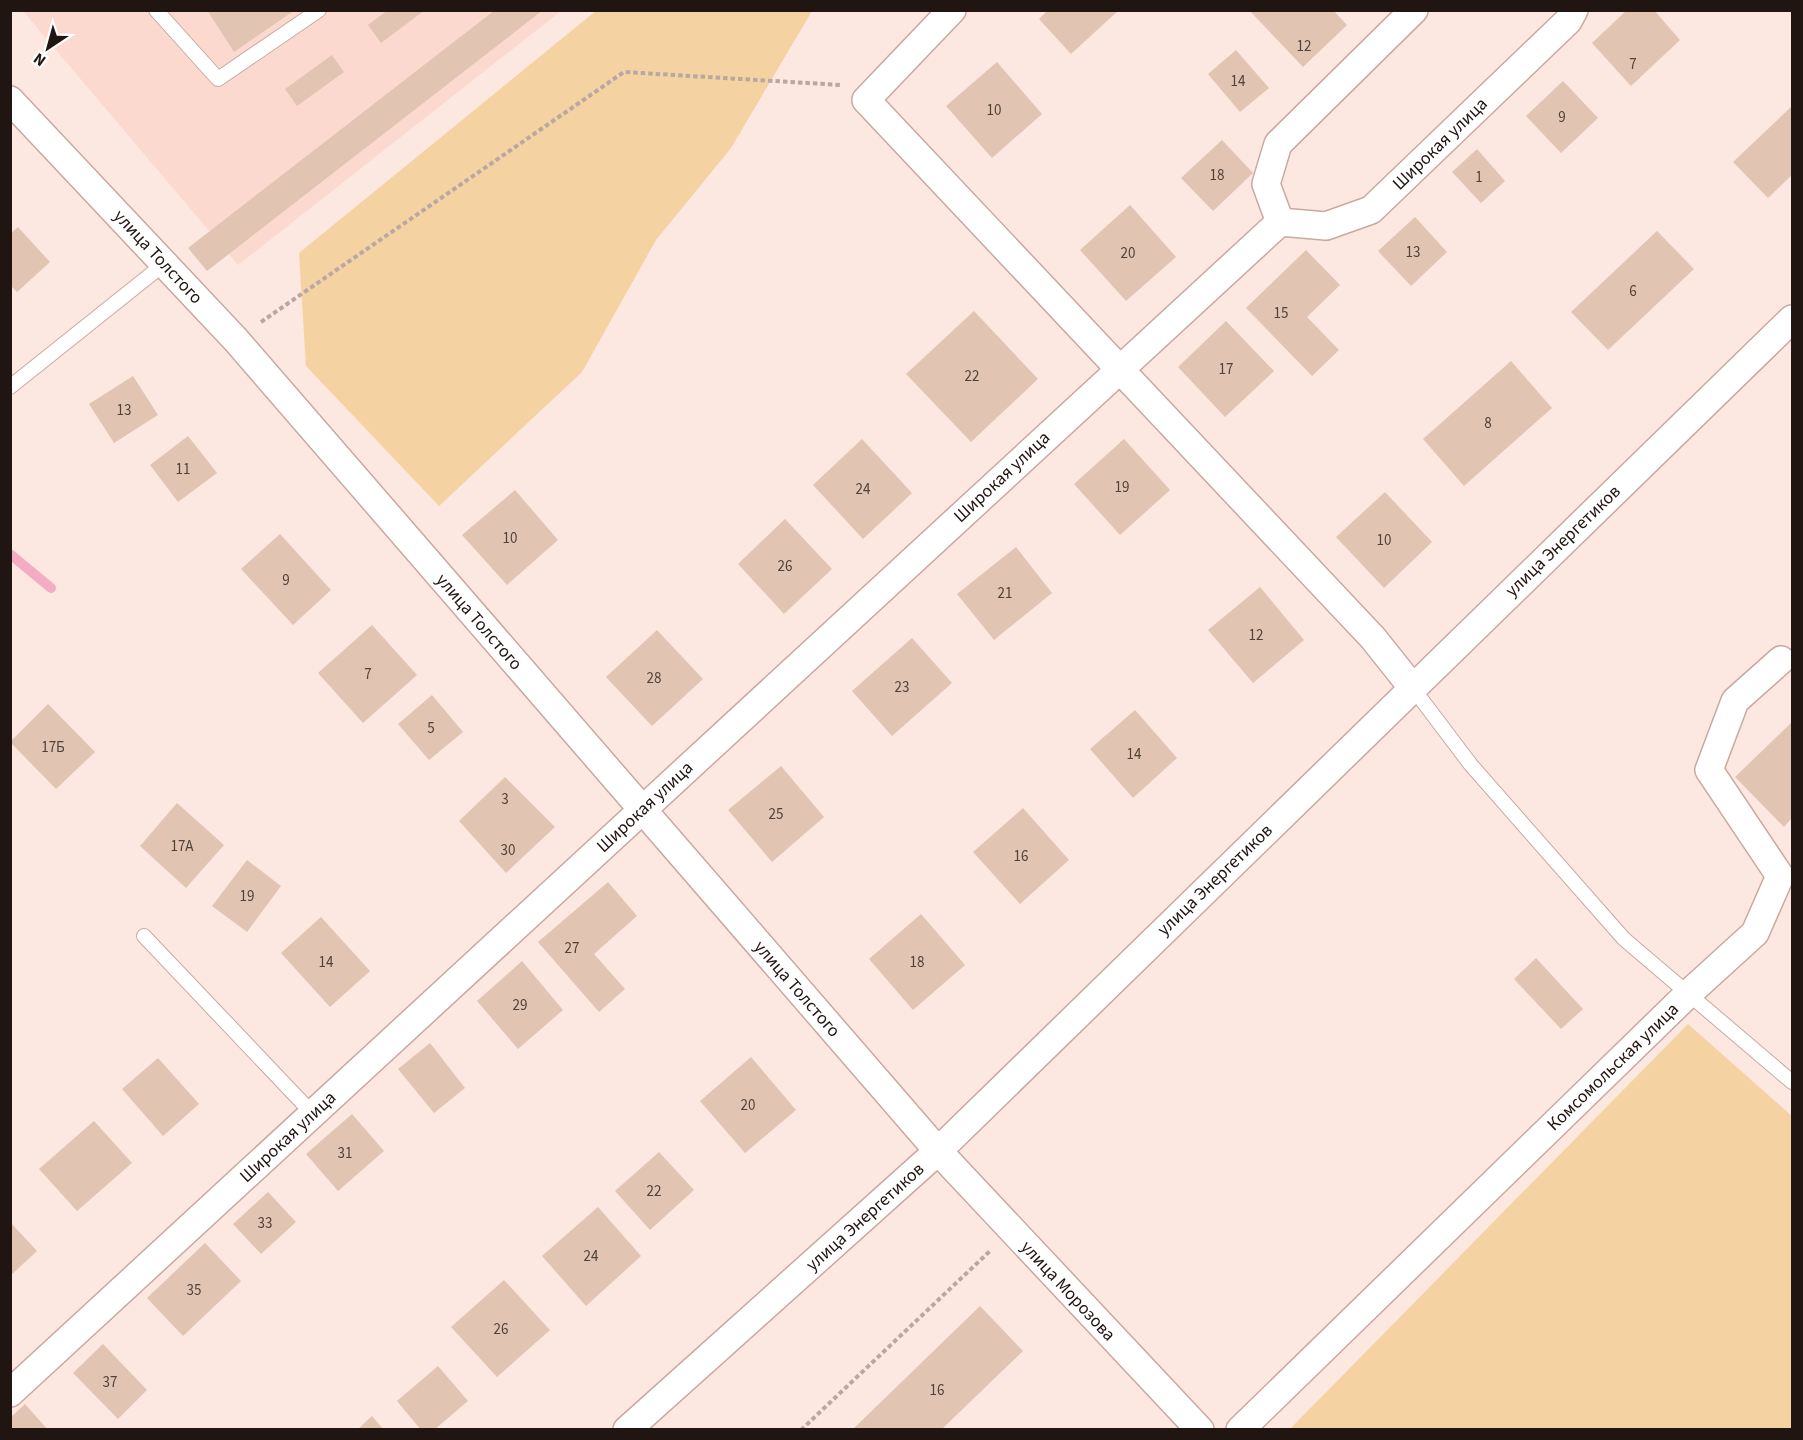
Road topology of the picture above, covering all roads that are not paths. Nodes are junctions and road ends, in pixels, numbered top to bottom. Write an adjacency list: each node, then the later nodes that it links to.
1 (156, 10): 2 (lane)
2 (319, 10)
3 (952, 10): 10 (street)
4 (1414, 10): 7 (street)
5 (1574, 10): 7 (street, Широкая улица)
6 (10, 100): 8 (street, улица Толстого)
7 (1280, 222): 10 (street, Широкая улица)
8 (164, 264): 11 (lane); 14 (street, улица Толстого)
9 (1792, 319): 13 (street, улица Энергетиков)
10 (1120, 369): 13 (street); 14 (street, Широкая улица)
11 (10, 387)
12 (1781, 660): 16 (street, Комсомольская улица)
13 (1412, 687): 16 (lane); 19 (street, улица Энергетиков)
14 (641, 810): 18 (street, Широкая улица); 19 (street, улица Толстого)
15 (144, 936): 18 (lane)
16 (1688, 994): 17 (lane); 23 (street, Комсомольская улица)
17 (1792, 1082)
18 (313, 1113): 20 (street, Широкая улица)
19 (938, 1151): 21 (street, улица Энергетиков); 22 (street, улица Морозова)
20 (10, 1393)
21 (627, 1430)
22 (1200, 1430)
23 (1240, 1430)

